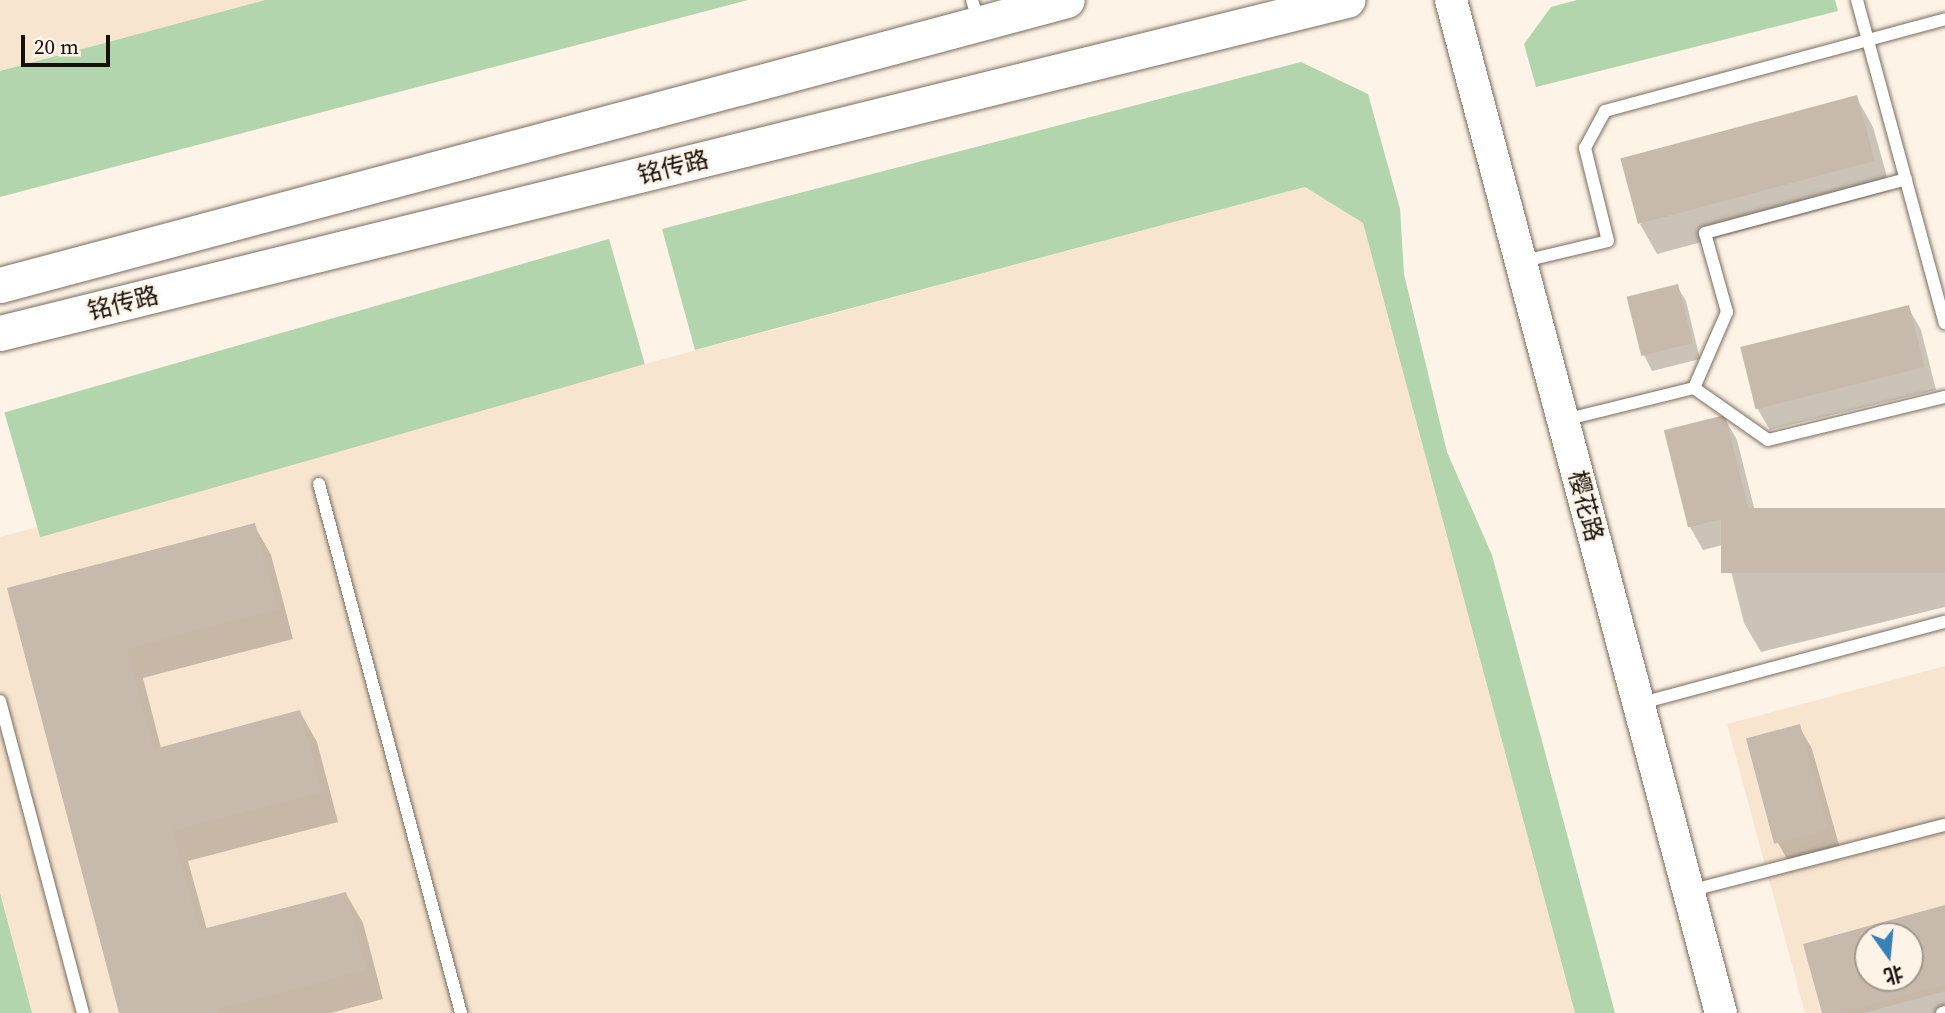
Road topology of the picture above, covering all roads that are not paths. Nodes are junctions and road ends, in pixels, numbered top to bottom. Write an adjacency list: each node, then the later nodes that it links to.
1 (1067, 0): 5 (main road, 铭传路)
2 (1347, 0): 12 (main road, 铭传路)
3 (1451, 0): 9 (street, 樱花路)
4 (1857, 0): 7 (lane)
5 (976, 12): 10 (main road, 铭传路)
6 (1945, 19): 7 (lane)
7 (1868, 40): 8 (lane); 9 (lane)
8 (1906, 179): 11 (lane); 13 (lane)
9 (1520, 262): 15 (street, 樱花路)
10 (0, 285)
11 (1945, 323)
12 (0, 333)
13 (1694, 388): 14 (lane); 15 (lane)
14 (1945, 397)
15 (1563, 420): 19 (street, 樱花路)
16 (319, 484): 23 (lane)
17 (1945, 622): 19 (lane)
18 (0, 701): 22 (lane)
19 (1638, 704): 21 (street, 樱花路)
20 (1945, 825): 21 (lane)
21 (1688, 891): 24 (street, 樱花路)
22 (83, 1013)
23 (461, 1013)
24 (1721, 1013)

